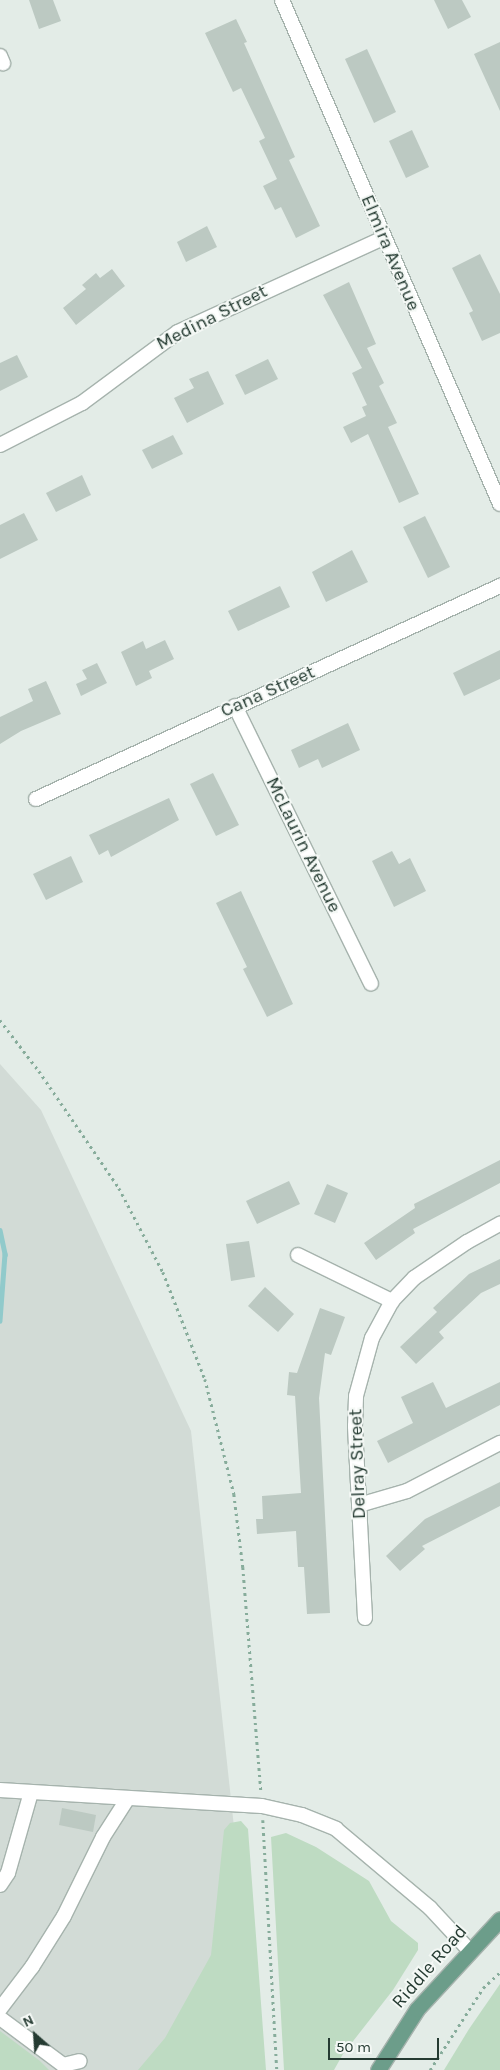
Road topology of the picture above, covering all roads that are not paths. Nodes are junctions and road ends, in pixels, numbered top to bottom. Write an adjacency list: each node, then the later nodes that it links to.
1 (282, 0): 2 (street, Elmira Avenue)
2 (382, 238): 3 (street, Medina Street); 4 (street, Elmira Avenue)
3 (0, 446)
4 (500, 504)
5 (500, 586): 6 (street, Cana Street)
6 (235, 706): 7 (street, Cana Street); 8 (street, McLaurin Avenue)
7 (36, 799)
8 (370, 984)
9 (500, 1224): 11 (street, Delray Street)
10 (298, 1255): 11 (street)
11 (392, 1300): 13 (street, Delray Street)
12 (500, 1443): 13 (street)
13 (359, 1505): 14 (street, Delray Street)
14 (365, 1618)
15 (0, 1790): 16 (street)
16 (31, 1792): 17 (street); 18 (street)
17 (128, 1798): 20 (street); 21 (street)
18 (0, 1885)
19 (500, 1919): 20 (main road, Riddle Road)
20 (469, 1950): 24 (main road, Riddle Road)
21 (0, 2010)
22 (0, 2018): 23 (street)
23 (80, 2061)
24 (378, 2070)

